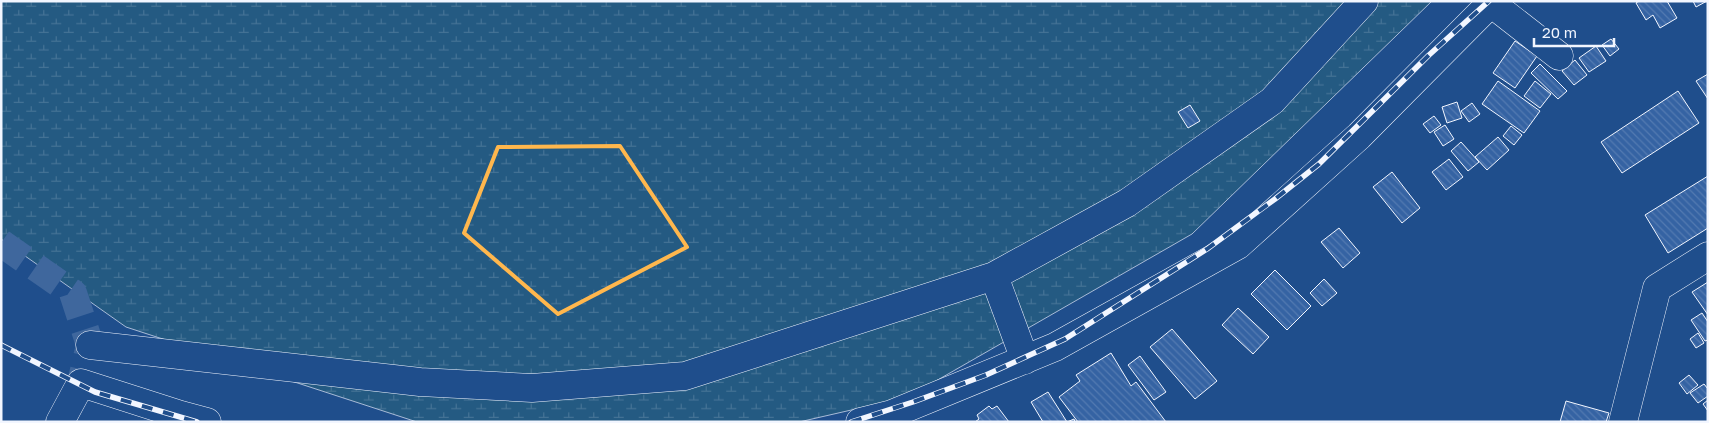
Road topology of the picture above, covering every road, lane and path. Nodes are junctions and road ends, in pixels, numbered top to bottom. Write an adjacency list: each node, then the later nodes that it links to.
1 (1364, 1): 5 (street)
2 (1492, 2): 3 (street); 7 (street)
3 (1559, 56)
4 (1708, 256): 11 (street)
5 (994, 276): 6 (street); 7 (street)
6 (90, 345)
7 (1025, 360): 10 (street)
8 (60, 422): 9 (street)
9 (207, 422)
10 (860, 422)
11 (1623, 422)

